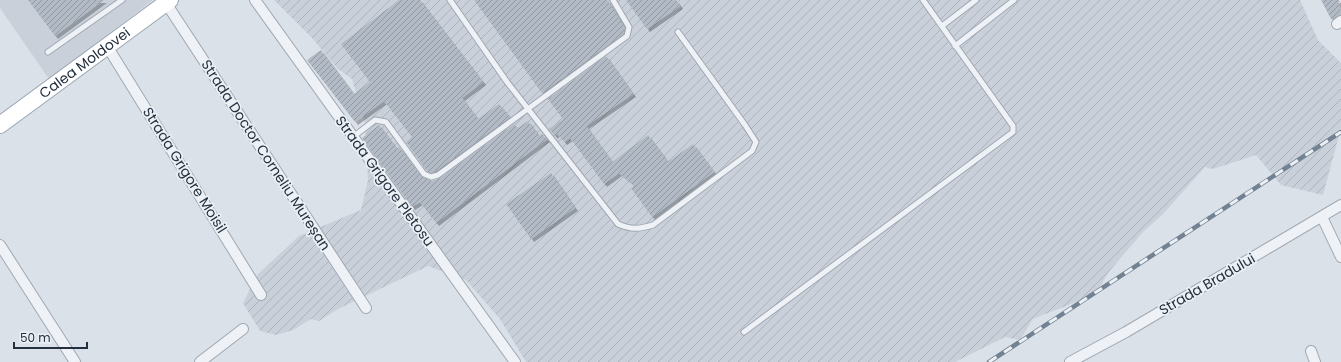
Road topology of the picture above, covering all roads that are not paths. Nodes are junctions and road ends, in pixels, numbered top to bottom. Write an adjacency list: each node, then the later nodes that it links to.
1 (122, 0): 13 (lane)
2 (255, 0): 17 (street, Strada Grigore Pletosu)
3 (450, 0): 14 (lane)
4 (613, 0): 14 (lane)
5 (923, 0): 9 (lane)
6 (976, 0): 9 (lane)
7 (1014, 0): 12 (lane)
8 (164, 1): 11 (main road, Calea Moldovei); 15 (main road, Calea Moldovei); 23 (street, Strada Doctor Corneliu Mureșan)
9 (942, 26): 12 (lane)
10 (678, 32): 14 (lane)
11 (107, 46): 16 (main road, Calea Moldovei); 22 (street, Strada Grigore Moisil)
12 (956, 46): 25 (lane)
13 (48, 52)
14 (528, 109): 17 (lane)
15 (0, 114)
16 (0, 125)
17 (353, 137): 29 (street, Strada Grigore Pletosu)
18 (1341, 205): 19 (street, Strada Bradului)
19 (1322, 216): 21 (street); 30 (street, Strada Bradului)
20 (0, 245): 27 (street)
21 (1341, 257)
22 (261, 294)
23 (366, 308)
24 (243, 329): 28 (street)
25 (744, 332)
26 (1311, 351): 31 (street)
27 (75, 362)
28 (200, 362)
29 (515, 362)
30 (1072, 362)
31 (1315, 362)

